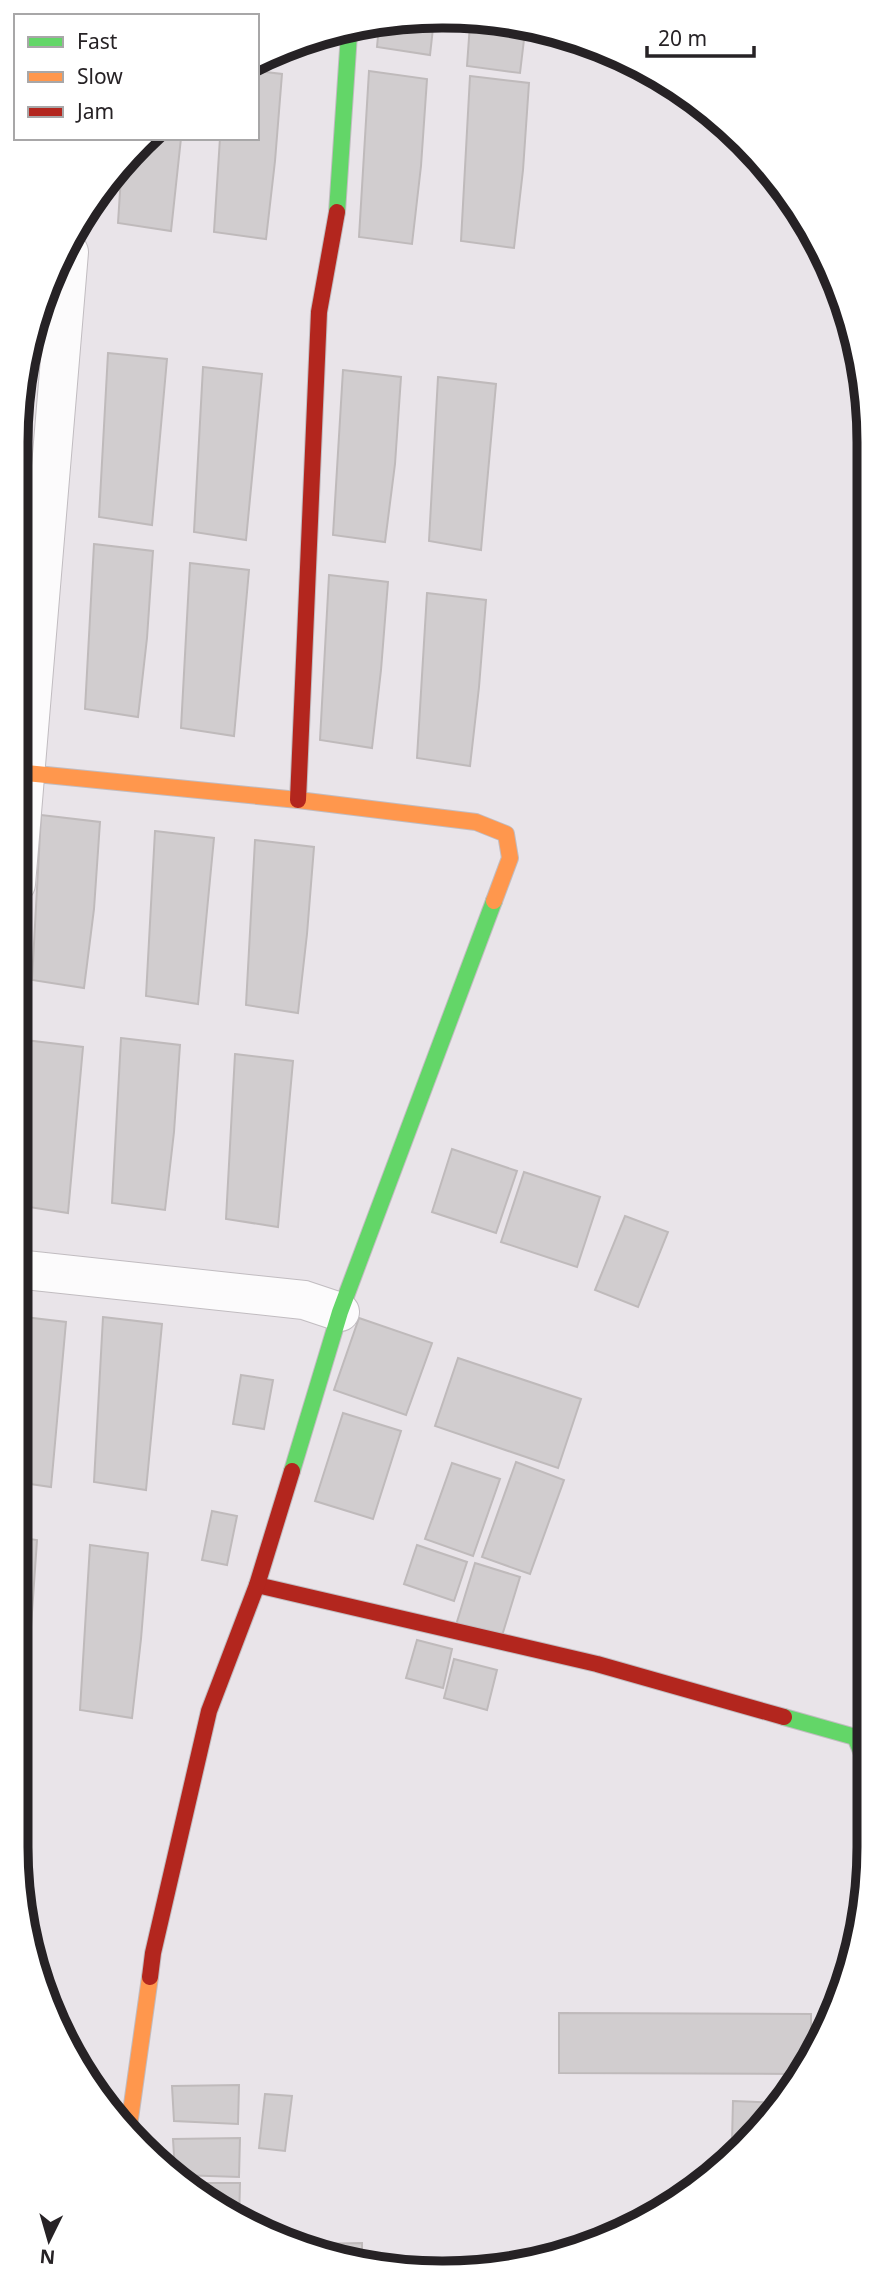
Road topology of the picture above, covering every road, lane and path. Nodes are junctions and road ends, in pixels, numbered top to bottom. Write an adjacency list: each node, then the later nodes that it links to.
1 (349, 39): 5 (street)
2 (68, 267): 3 (street)
3 (28, 687)
4 (28, 773): 5 (street)
5 (298, 800): 7 (street)
6 (28, 1270): 7 (street)
7 (340, 1312): 8 (street)
8 (257, 1585): 9 (street); 10 (street)
9 (857, 1742)
10 (130, 2119)

